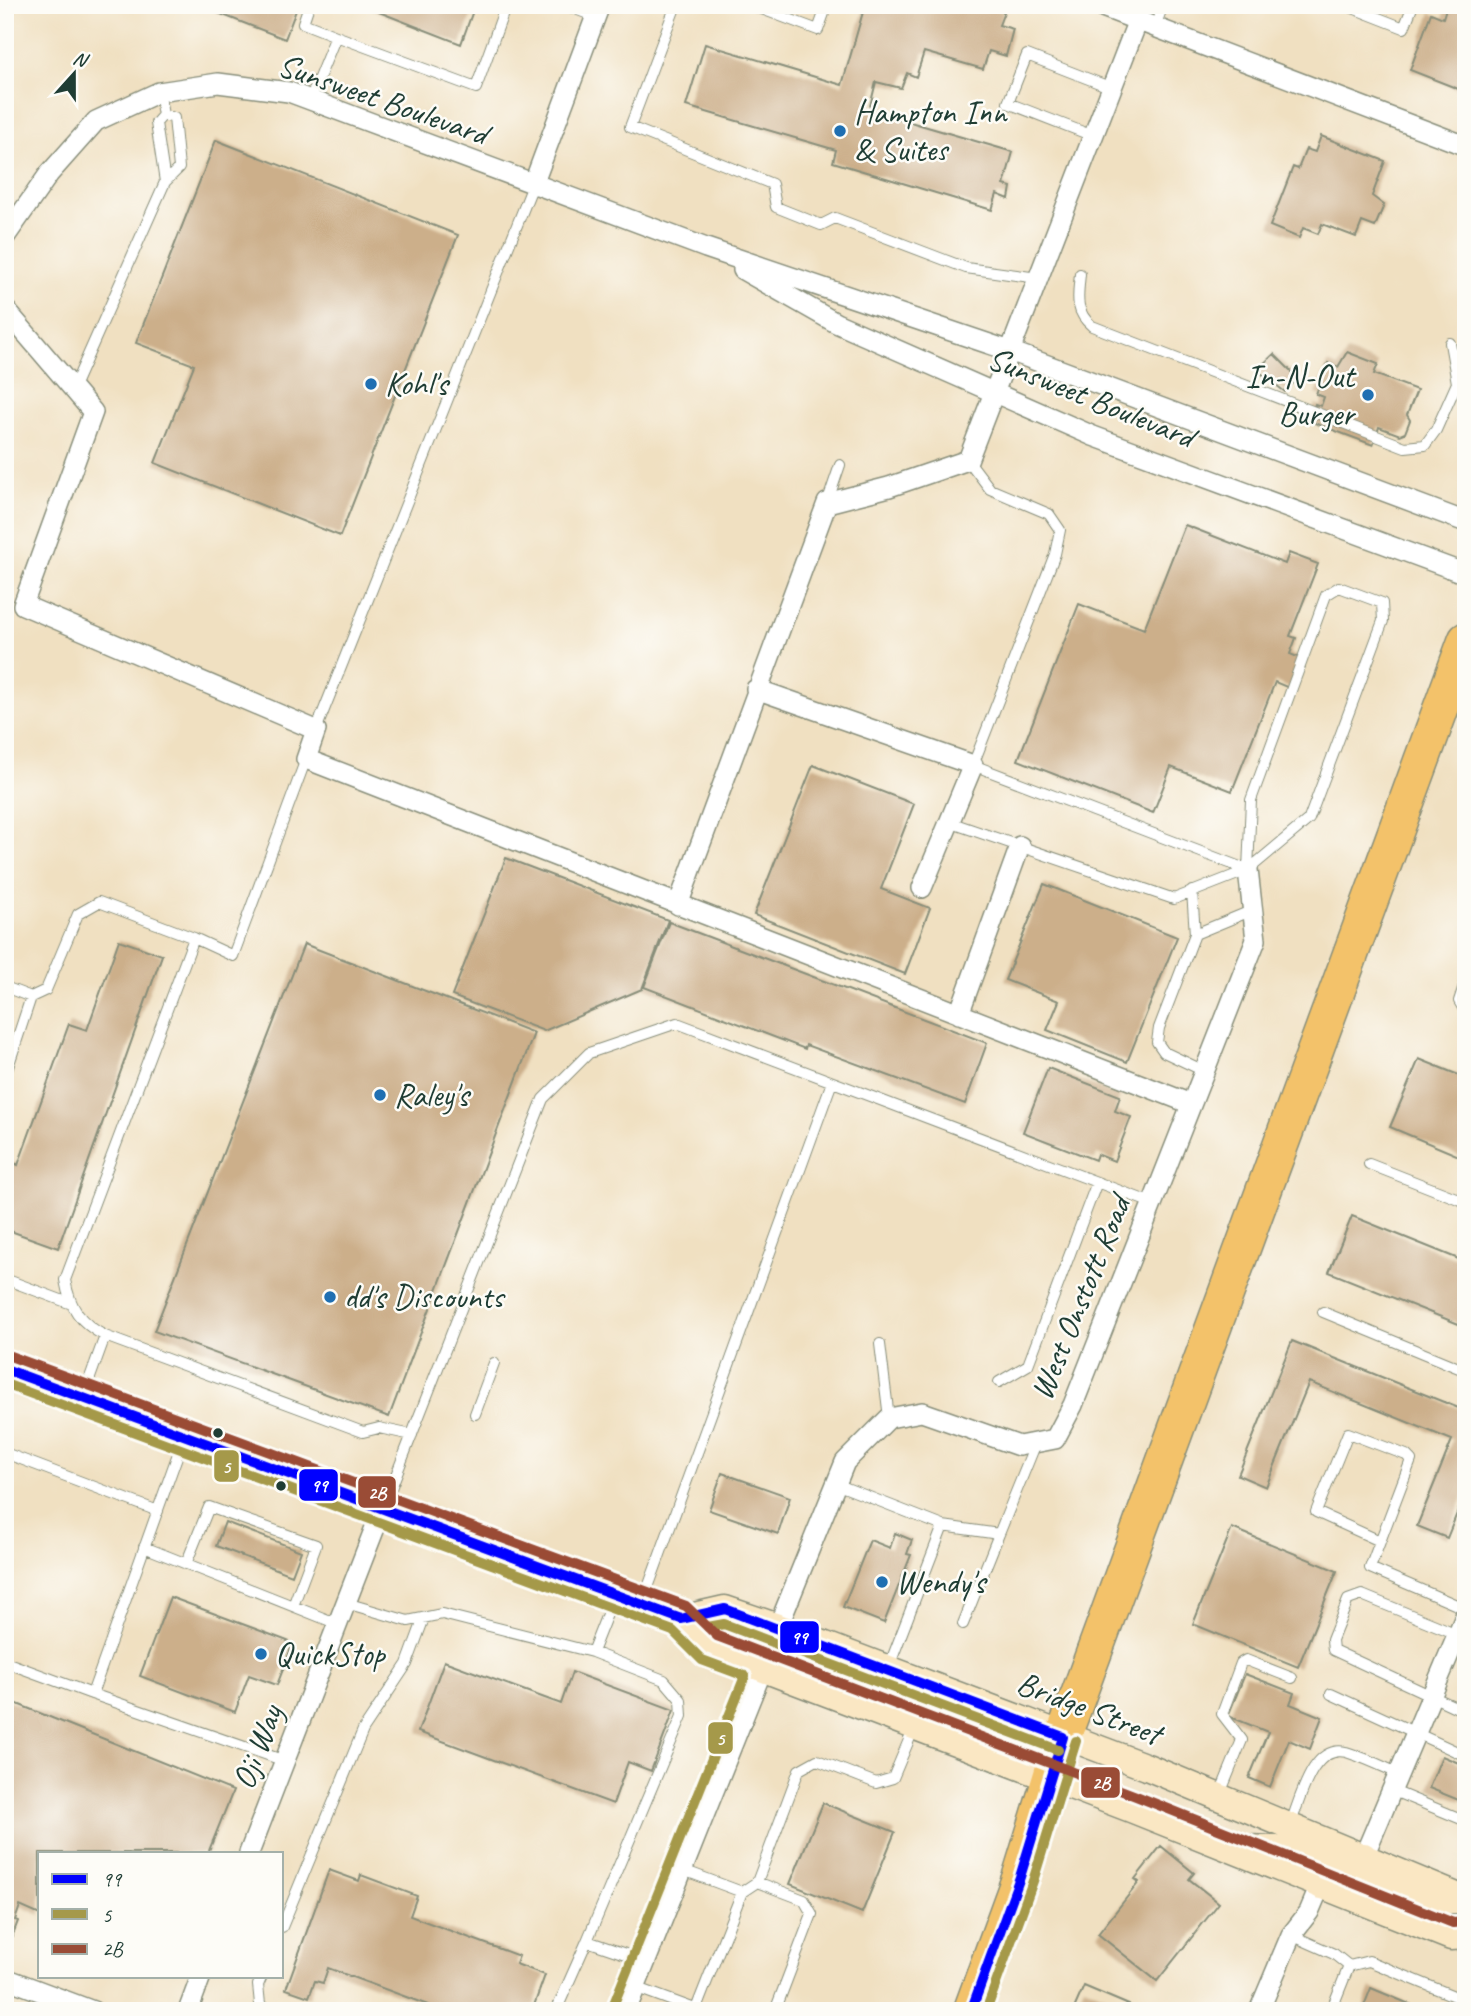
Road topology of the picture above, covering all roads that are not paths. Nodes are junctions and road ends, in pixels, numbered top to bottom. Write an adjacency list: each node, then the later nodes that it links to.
1 (309, 5): 13 (lane)
2 (506, 5): 13 (lane)
3 (565, 5): 11 (lane)
4 (676, 5): 25 (lane)
5 (751, 5): 6 (lane)
6 (827, 5)
7 (1097, 5): 12 (street)
8 (1163, 5): 12 (lane)
9 (1345, 5): 10 (lane)
10 (1413, 5)
11 (598, 11): 21 (street)
12 (1146, 24): 14 (street); 19 (street)
13 (336, 36): 16 (lane)
14 (1112, 88): 18 (street); 18 (lane)
15 (159, 92): 16 (street, Sunsweet Boulevard); 17 (lane); 22 (street, Sunsweet Boulevard)
16 (310, 100): 21 (street, Sunsweet Boulevard)
17 (163, 115): 20 (lane); 20 (lane)
18 (1093, 136): 25 (street)
19 (1466, 146)
20 (165, 182): 29 (lane)
21 (533, 185): 23 (street, Sunsweet Boulevard); 38 (lane)
22 (5, 237)
23 (706, 248): 28 (street, Sunsweet Boulevard); 30 (street, Sunsweet Boulevard)
24 (1080, 274): 27 (lane)
25 (1038, 278): 28 (street)
26 (5, 309): 29 (street)
27 (1450, 343)
28 (1010, 351): 30 (street); 34 (street, Sunsweet Boulevard)
29 (73, 390): 38 (street)
30 (994, 392): 31 (street); 35 (street, Sunsweet Boulevard)
31 (968, 460): 33 (street); 40 (lane)
32 (839, 465): 33 (lane)
33 (827, 503): 37 (street)
34 (1466, 522)
35 (1466, 574)
36 (1466, 640): 110 (highway)
37 (756, 690): 40 (street); 46 (street)
38 (316, 730): 39 (street)
39 (306, 759): 46 (street); 49 (lane)
40 (973, 765): 41 (street); 43 (lane)
41 (949, 822): 42 (lane); 44 (street)
42 (1020, 846): 45 (lane); 54 (street)
43 (1248, 870): 43 (lane); 45 (lane); 47 (street, West Onstott Road)
44 (922, 888)
45 (1192, 891): 48 (lane)
46 (678, 905): 54 (street)
47 (1252, 910): 48 (lane); 55 (street, West Onstott Road)
48 (1195, 934): 55 (lane)
49 (194, 938): 52 (lane); 64 (lane)
50 (1466, 980): 53 (lane)
51 (5, 987): 52 (lane)
52 (31, 997): 56 (lane)
53 (1466, 1013)
54 (958, 1014): 58 (street)
55 (1205, 1071): 58 (street, West Onstott Road)
56 (5, 1076)
57 (832, 1082): 60 (lane); 76 (lane); 89 (lane)
58 (1191, 1104): 62 (street, West Onstott Road)
59 (1369, 1164): 61 (lane)
60 (1097, 1182): 62 (lane); 71 (lane)
61 (1466, 1202)
62 (1152, 1203): 77 (street, West Onstott Road)
63 (5, 1279): 64 (lane)
64 (69, 1303): 66 (lane)
65 (1323, 1312): 70 (lane)
66 (104, 1336): 72 (lane); 76 (lane)
67 (880, 1344): 74 (lane)
68 (494, 1363): 73 (lane)
69 (5, 1369): 72 (main road)
70 (1466, 1371)
71 (999, 1382)
72 (83, 1397): 75 (main road)
73 (475, 1414)
74 (889, 1418): 77 (street, West Onstott Road); 79 (street)
75 (186, 1434): 80 (main road); 81 (lane)
76 (412, 1435): 80 (lane)
77 (1036, 1442): 83 (lane)
78 (5, 1453): 81 (lane)
79 (836, 1484): 82 (lane); 97 (street)
80 (383, 1507): 87 (main road); 88 (street, Oji Way)
81 (158, 1511): 85 (lane)
82 (943, 1526): 83 (lane); 102 (lane)
83 (999, 1534): 95 (lane)
84 (1380, 1541): 84 (lane); 91 (lane)
85 (144, 1547): 86 (lane); 104 (lane)
86 (186, 1564): 90 (lane); 90 (lane)
87 (615, 1594): 89 (main road); 99 (lane)
88 (346, 1603): 93 (lane); 94 (street, Oji Way)
89 (642, 1604): 96 (main road)
90 (293, 1606): 94 (lane)
91 (1466, 1609)
92 (1466, 1614): 98 (street)
93 (424, 1618): 99 (lane); 126 (lane)
94 (338, 1624): 112 (street, Oji Way)
95 (963, 1624)
96 (686, 1625): 97 (main road, Bridge Street); 101 (main road)
97 (778, 1627): 102 (main road, Bridge Street)
98 (1457, 1634): 106 (street); 106 (lane)
99 (592, 1653): 129 (lane)
100 (5, 1662): 104 (lane)
101 (763, 1668): 102 (main road); 108 (main road); 121 (street)
102 (888, 1669): 110 (main road, Bridge Street)
103 (1292, 1678): 115 (lane)
104 (92, 1694): 112 (lane)
105 (1331, 1694): 109 (lane)
106 (1431, 1698): 107 (lane); 109 (street)
107 (1466, 1712)
108 (915, 1726): 113 (main road); 122 (lane)
109 (1415, 1733): 111 (lane); 114 (street)
110 (1063, 1737): 113 (highway); 115 (main road, Bridge Street)
111 (1466, 1756)
112 (285, 1761): 119 (street, Oji Way)
113 (1050, 1778): 118 (main road); 144 (highway)
114 (1394, 1782): 116 (lane); 117 (lane); 120 (street)
115 (1219, 1797): 117 (main road, Bridge Street)
116 (1466, 1821)
117 (1290, 1825): 120 (main road, Bridge Street)
118 (1224, 1847): 120 (main road); 123 (main road)
119 (249, 1852)
120 (1364, 1856): 125 (main road, Bridge Street)
121 (683, 1870): 124 (lane); 130 (street)
122 (757, 1882): 124 (lane); 143 (lane)
123 (1320, 1886): 125 (main road); 127 (street); 128 (main road)
124 (742, 1892): 137 (lane)
125 (1466, 1900)
126 (284, 1922)
127 (1291, 1935): 131 (lane); 145 (street)
128 (1466, 1937)
129 (587, 1941): 130 (lane); 141 (lane)
130 (646, 1961): 135 (street)
131 (1349, 1966): 136 (lane); 146 (lane)
132 (200, 1978): 139 (street)
133 (261, 1978): 140 (lane)
134 (5, 1979): 138 (street)
135 (635, 1987): 137 (lane); 142 (street)
136 (1466, 2001)
137 (698, 2010)
138 (93, 2011)
139 (188, 2011)
140 (269, 2011)
141 (556, 2011)
142 (626, 2011)
143 (775, 2011)
144 (971, 2011)
145 (1259, 2011)
146 (1331, 2011)

